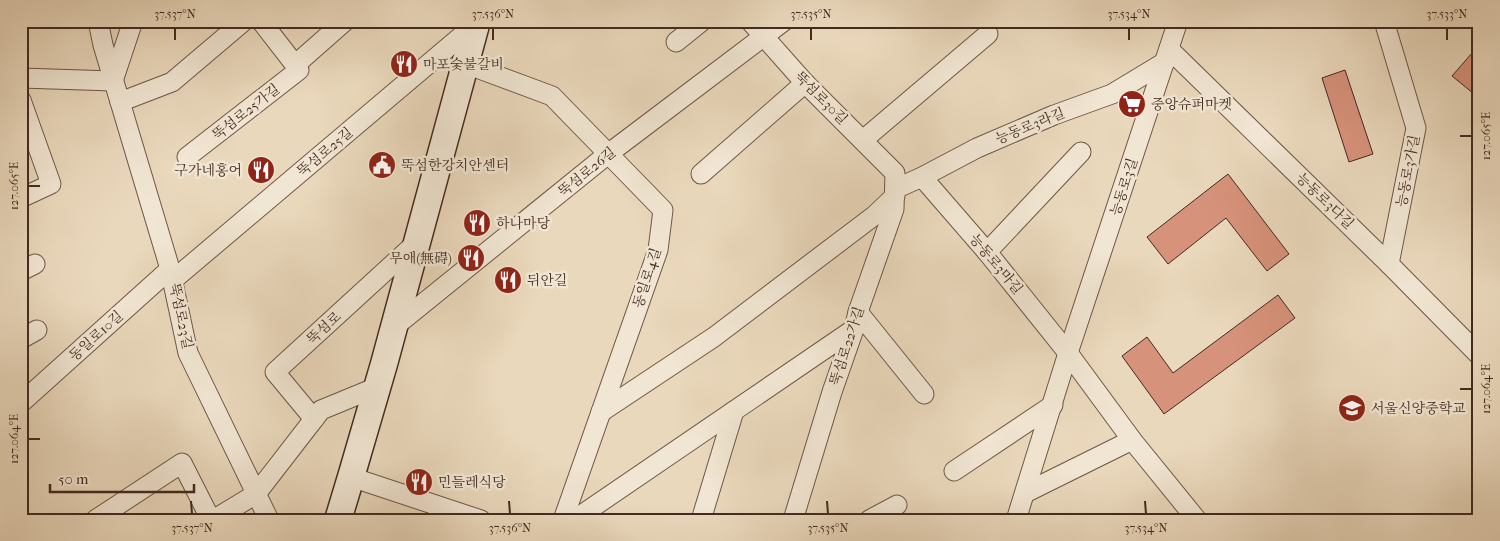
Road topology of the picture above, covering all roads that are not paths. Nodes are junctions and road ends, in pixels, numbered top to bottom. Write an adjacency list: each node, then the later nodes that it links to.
1 (98, 21): 19 (street, 뚝섬로23길)
2 (133, 21): 19 (street)
3 (244, 21): 22 (street)
4 (261, 21): 17 (street)
5 (344, 21): 17 (street, 뚝섬로25가길)
6 (702, 21): 14 (street)
7 (750, 21): 13 (street, 뚝섬로30길)
8 (784, 21): 13 (street, 뚝섬로26길)
9 (1178, 21): 15 (street, 능동로3길)
10 (1384, 21): 33 (street, 능동로3가길)
11 (478, 22): 16 (main road); 34 (street, 뚝섬로25길)
12 (988, 34): 23 (street)
13 (764, 38): 20 (street, 뚝섬로30길); 25 (street, 뚝섬로26길)
14 (676, 42)
15 (1167, 56): 28 (street, 능동로3라길); 33 (street, 능동로3다길); 37 (street, 능동로3길)
16 (466, 64): 25 (street, 동일로4길); 31 (main road)
17 (295, 65): 26 (street, 뚝섬로25가길)
18 (21, 78): 19 (street)
19 (113, 80): 22 (street, 뚝섬로23길)
20 (804, 83): 23 (street, 뚝섬로30길); 27 (street)
21 (21, 100): 30 (street)
22 (120, 102): 34 (street, 뚝섬로23길)
23 (863, 140): 29 (street, 뚝섬로30길)
24 (1081, 152): 32 (street)
25 (608, 154): 36 (street, 뚝섬로26길); 44 (street, 동일로4길)
26 (187, 158)
27 (701, 174)
28 (922, 177): 29 (street, 능동로3라길); 32 (street, 능동로3마길)
29 (895, 186): 35 (street, 뚝섬로22가길); 44 (street)
30 (21, 198)
31 (417, 242): 36 (main road); 45 (street, 뚝섬로)
32 (987, 252): 37 (street, 능동로3마길)
33 (1389, 264): 38 (street, 능동로3다길)
34 (172, 274): 41 (street, 동일로10길); 50 (street, 뚝섬로23길)
35 (856, 320): 40 (street); 43 (street); 60 (street, 뚝섬로22가길)
36 (394, 327): 39 (main road)
37 (1068, 353): 42 (street, 능동로3길); 46 (street)
38 (1479, 355)
39 (377, 387): 45 (street); 48 (main road)
40 (924, 394)
41 (21, 402)
42 (1053, 405): 47 (street); 49 (street, 능동로3길)
43 (734, 411): 58 (street); 59 (street)
44 (601, 412): 57 (street, 동일로4길)
45 (314, 419): 50 (street)
46 (1132, 440): 49 (street); 63 (street)
47 (954, 471)
48 (351, 477): 55 (main road); 56 (street)
49 (1025, 493): 62 (street, 능동로3길)
50 (256, 494): 53 (street); 54 (street, 뚝섬로23길)
51 (897, 505): 61 (street)
52 (95, 520): 53 (street)
53 (212, 520)
54 (269, 520)
55 (338, 520)
56 (482, 520)
57 (563, 520)
58 (574, 520)
59 (701, 520)
60 (793, 520)
61 (869, 520)
62 (1016, 520)
63 (1197, 520)

